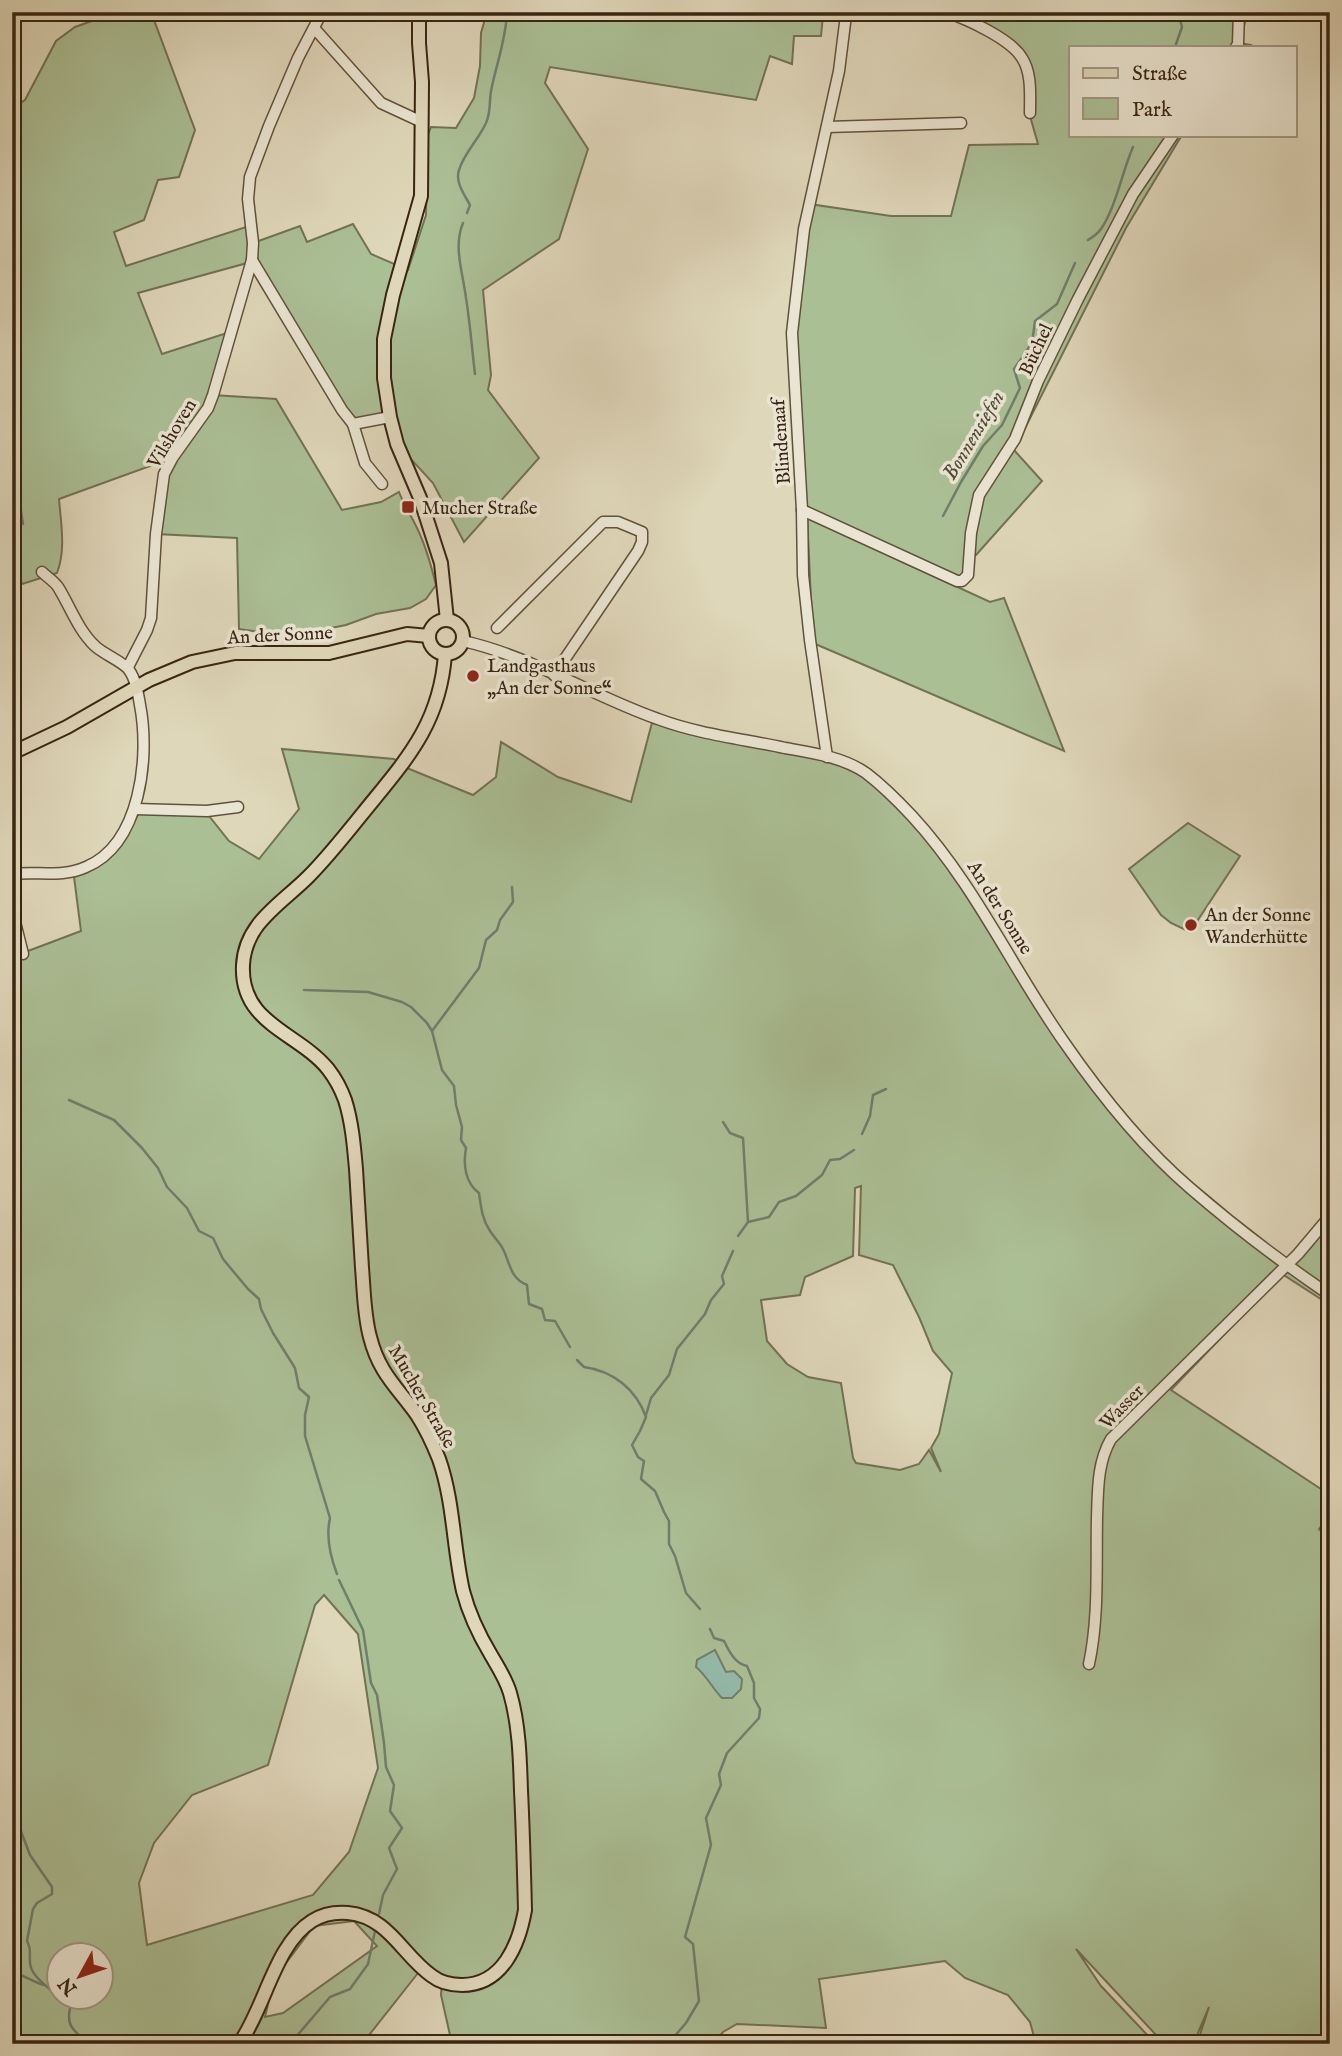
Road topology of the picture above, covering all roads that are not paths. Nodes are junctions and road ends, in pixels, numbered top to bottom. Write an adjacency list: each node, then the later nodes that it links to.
1 (322, 12): 6 (street, Vilshoven)
2 (419, 12): 9 (main road)
3 (849, 12): 11 (street, Blindenaaf)
4 (946, 12): 8 (street)
5 (1239, 12): 7 (street)
6 (314, 28): 9 (street); 13 (street, Vilshoven)
7 (1237, 46)
8 (1030, 113)
9 (422, 122): 14 (main road)
10 (961, 123): 11 (street)
11 (827, 127): 17 (street, Blindenaaf)
12 (1173, 136): 17 (street, Büchel)
13 (252, 260): 15 (street, Vilshoven); 24 (street, Vilshoven)
14 (390, 417): 15 (street); 19 (main road)
15 (353, 424): 16 (street, Vilshoven)
16 (382, 484)
17 (803, 510): 28 (street, Blindenaaf)
18 (42, 572): 24 (street)
19 (447, 620): 21 (main road); 22 (main road)
20 (497, 628): 25 (street)
21 (429, 636): 23 (main road); 26 (main road, An der Sonne)
22 (463, 641): 23 (main road); 25 (street, An der Sonne)
23 (445, 654): 38 (main road, Mucher Straße)
24 (128, 667): 26 (street)
25 (554, 675): 28 (street, An der Sonne)
26 (137, 687): 27 (main road, An der Sonne); 30 (street)
27 (12, 752)
28 (827, 757): 35 (street, An der Sonne)
29 (238, 807): 30 (street)
30 (135, 809): 31 (street)
31 (12, 874)
32 (12, 910): 33 (street)
33 (23, 954)
34 (1330, 1216): 35 (street, Wasser)
35 (1286, 1265): 36 (street, An der Sonne); 37 (street, Wasser)
36 (1330, 1295)
37 (1089, 1664)
38 (239, 2044)

